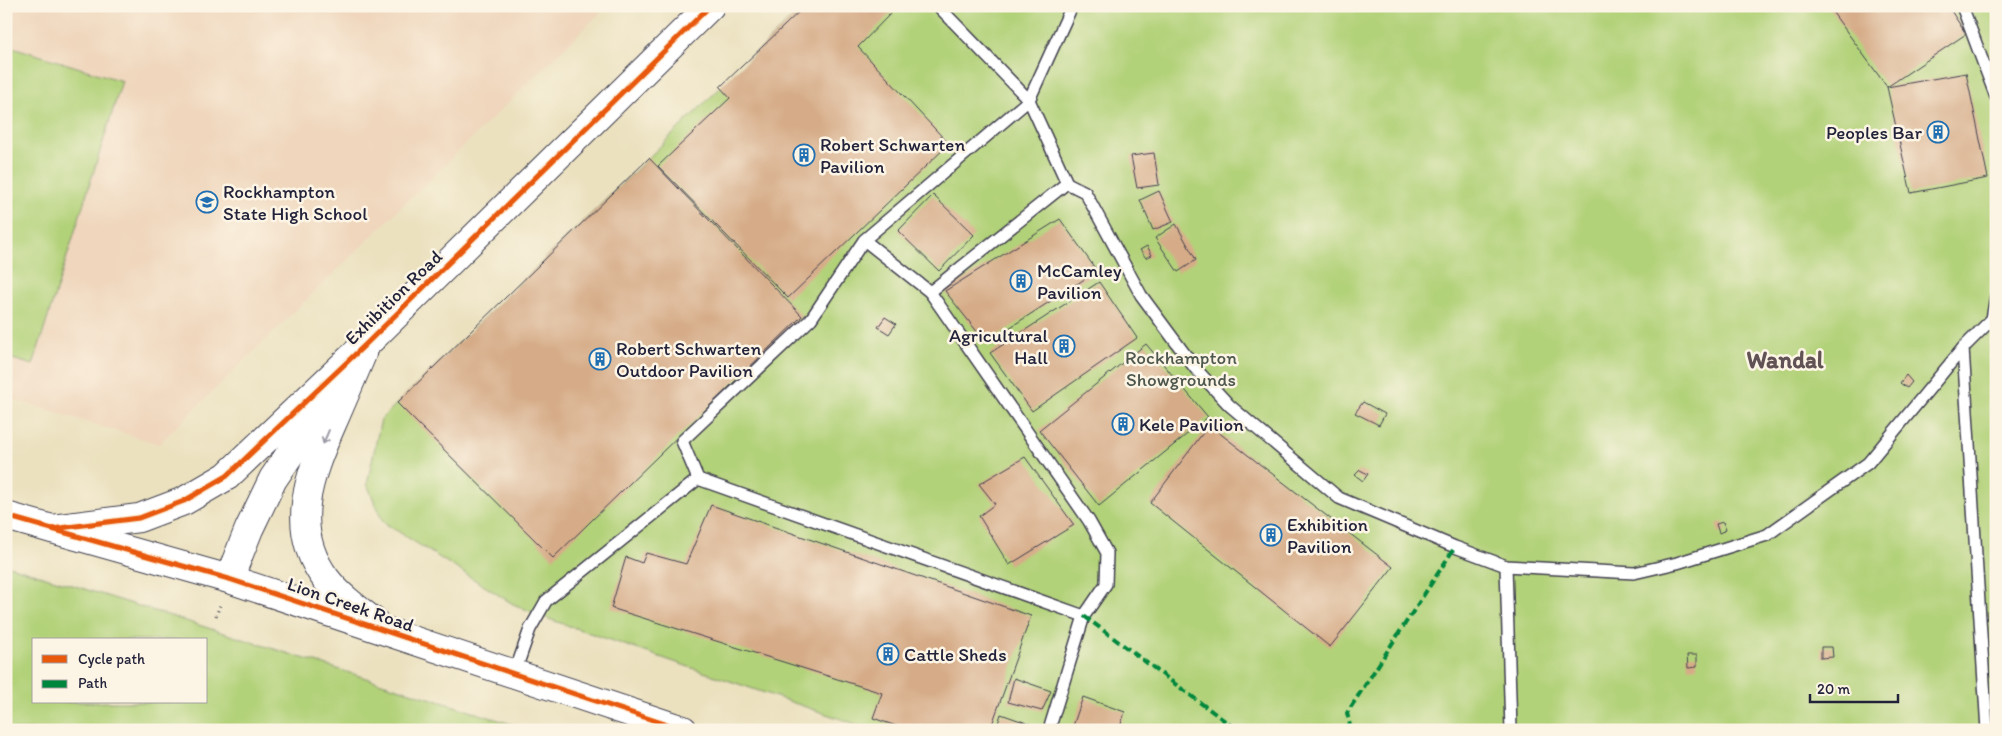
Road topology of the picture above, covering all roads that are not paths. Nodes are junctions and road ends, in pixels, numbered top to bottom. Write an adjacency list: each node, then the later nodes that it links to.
1 (710, 6): 12 (street, Exhibition Road)
2 (938, 6): 6 (lane)
3 (1072, 6): 6 (lane)
4 (1962, 6): 5 (lane)
5 (1996, 97)
6 (1029, 100): 7 (lane); 8 (lane)
7 (1067, 183): 9 (lane); 17 (lane)
8 (864, 240): 9 (lane); 14 (lane)
9 (930, 292): 19 (lane)
10 (1996, 296): 11 (lane)
11 (1994, 317): 13 (lane)
12 (366, 344): 16 (street, Exhibition Road); 18 (street, Exhibition Road); 20 (street, Exhibition Road, one-way to 20)
13 (1963, 348): 17 (lane); 25 (lane)
14 (698, 479): 19 (lane); 21 (lane)
15 (6, 516): 16 (street, Lion Creek Road)
16 (52, 529): 18 (street, Lion Creek Road)
17 (1506, 566): 24 (lane)
18 (229, 579): 20 (street, Lion Creek Road)
19 (1084, 616): 23 (lane)
20 (385, 632): 21 (street, Lion Creek Road)
21 (514, 675): 22 (street, Lion Creek Road)
22 (683, 730)
23 (1049, 730)
24 (1511, 730)
25 (1987, 730)

